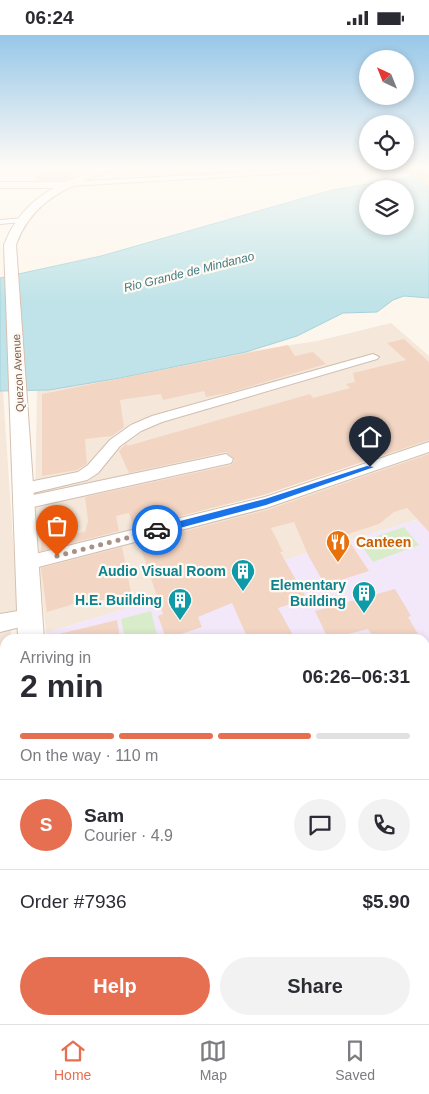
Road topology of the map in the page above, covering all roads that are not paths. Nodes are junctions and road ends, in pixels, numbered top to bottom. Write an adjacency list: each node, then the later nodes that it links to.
1 (29, 211): 2 (street, Quezon Avenue)
2 (22, 219): 3 (street); 7 (street, Quezon Avenue)
3 (0, 222)
4 (373, 357): 7 (street)
5 (429, 447): 8 (street)
6 (226, 459): 7 (street)
7 (24, 496): 8 (street, Quezon Avenue)
8 (27, 563): 9 (street, Quezon Avenue)
9 (30, 617): 10 (street); 11 (street, Quezon Avenue)
10 (0, 623)
11 (31, 634)

